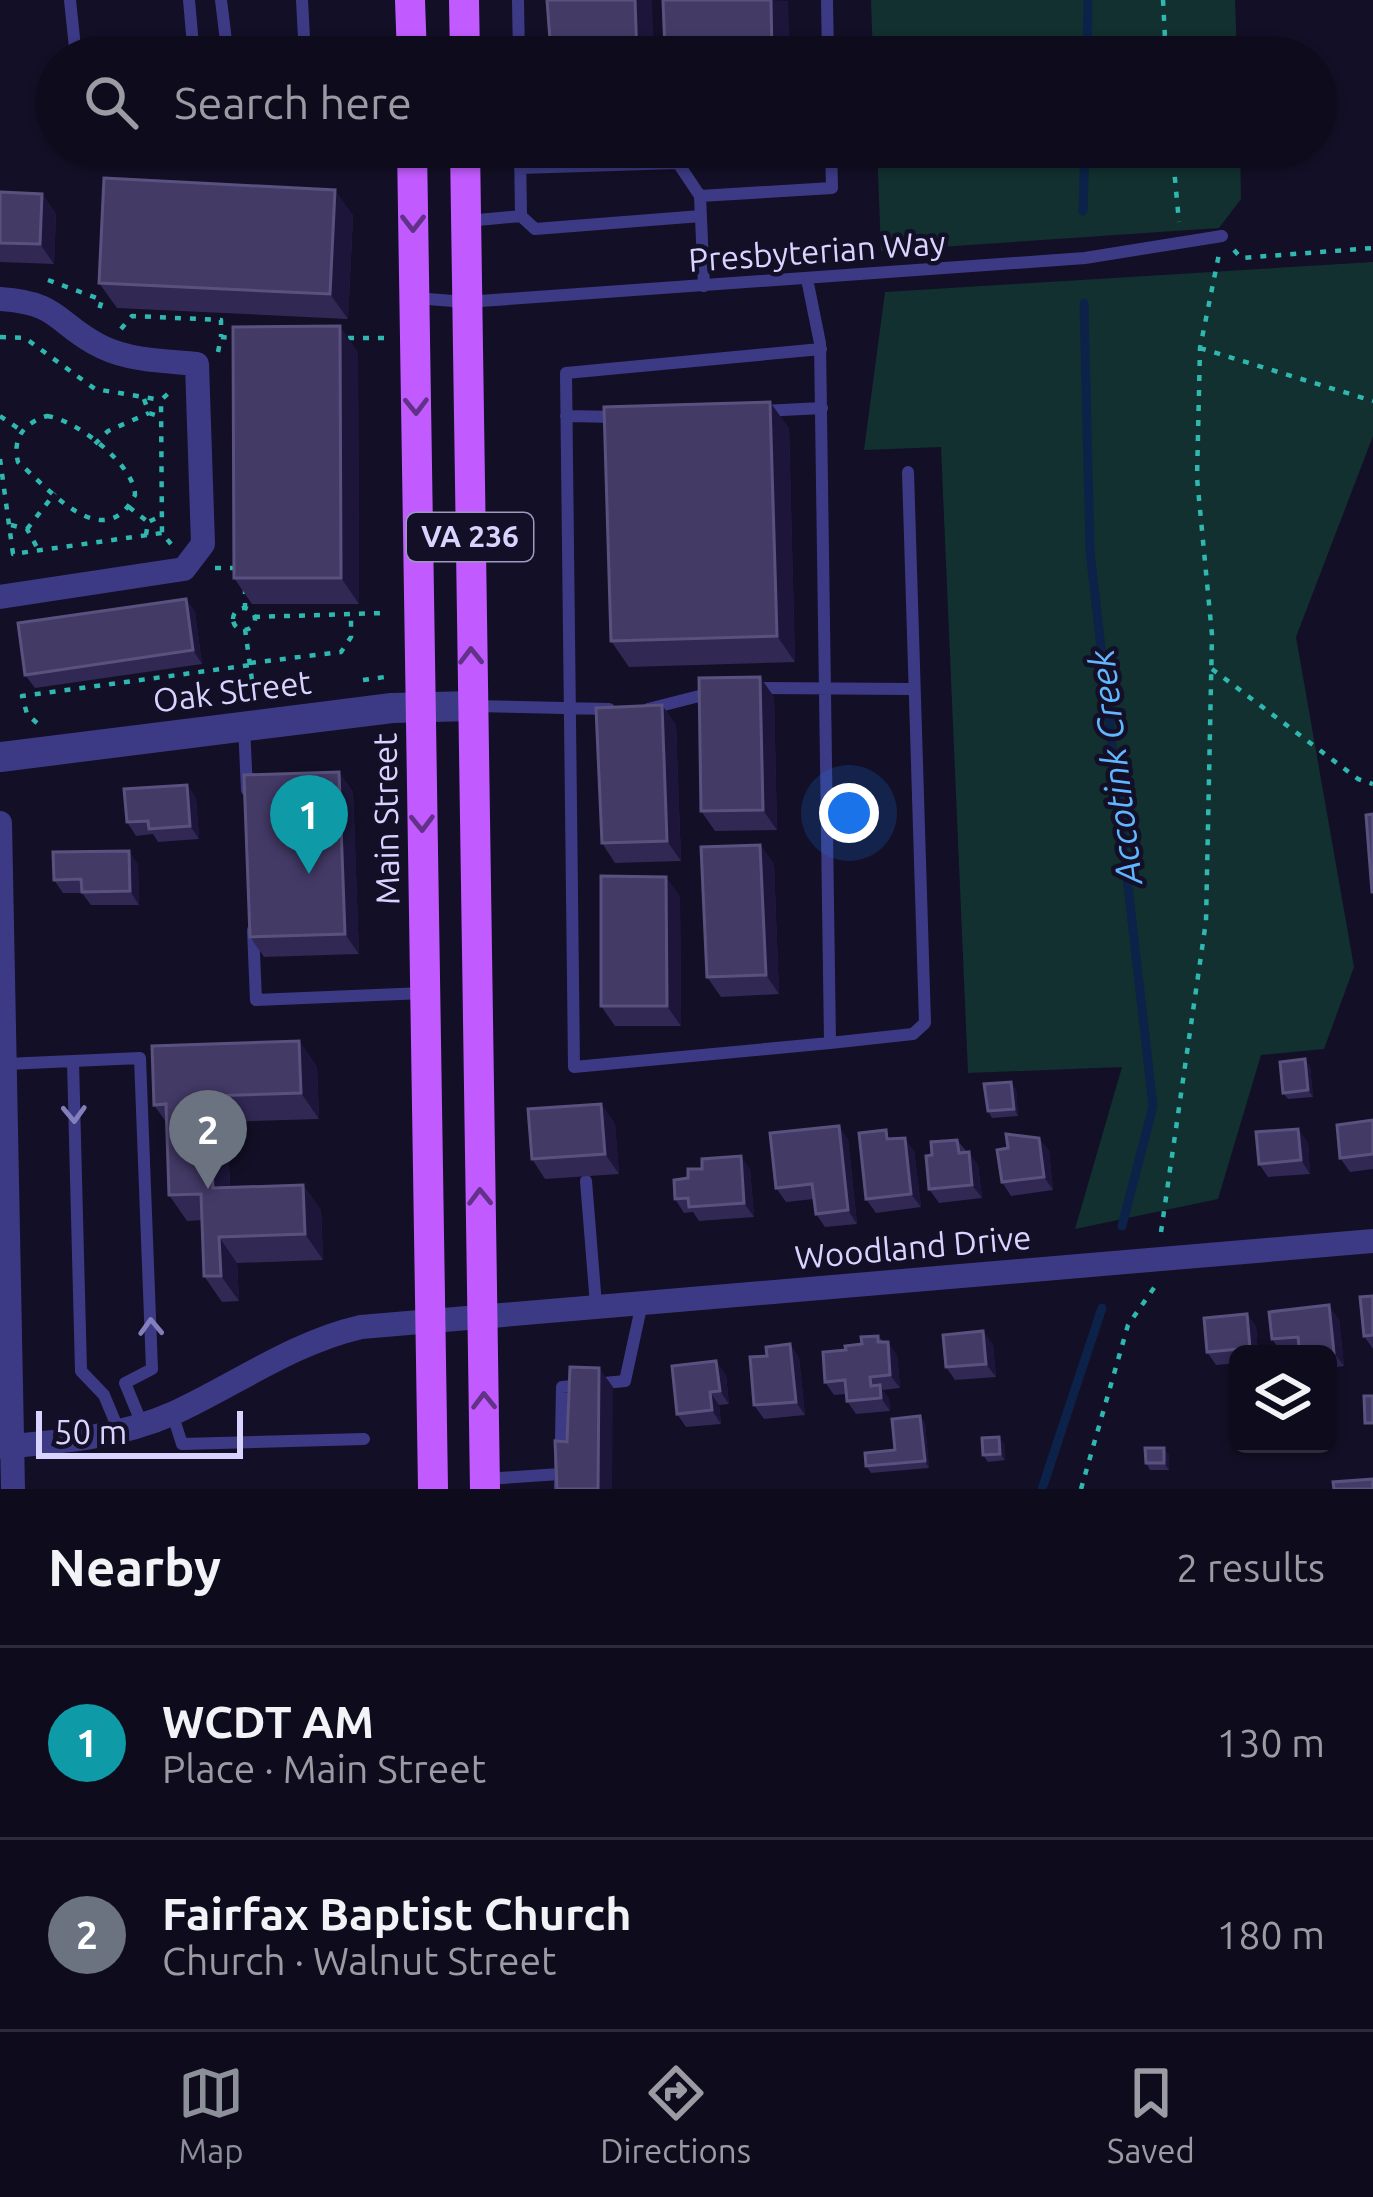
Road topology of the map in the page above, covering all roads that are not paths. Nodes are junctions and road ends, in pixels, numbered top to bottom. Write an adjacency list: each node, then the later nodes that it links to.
1 (70, 0): 9 (lane)
2 (189, 0): 10 (lane)
3 (221, 0): 11 (lane)
4 (302, 0): 12 (lane)
5 (410, 0): 13 (main road)
6 (464, 0): 14 (main road)
7 (518, 0): 15 (lane)
8 (827, 0): 16 (lane)
9 (74, 36)
10 (193, 36)
11 (225, 36)
12 (304, 36)
13 (411, 36)
14 (465, 36)
15 (519, 36)
16 (828, 36)
17 (412, 168): 29 (main road, Main Street / VA 236, one-way to 29)
18 (465, 168): 25 (main road, Main Street / VA 236)
19 (520, 168): 23 (lane)
20 (681, 168): 22 (lane)
21 (832, 168): 22 (lane)
22 (700, 196): 24 (lane)
23 (521, 216): 24 (lane); 25 (lane)
24 (701, 216): 28 (lane)
25 (466, 222): 31 (main road, Main Street / VA 236)
26 (1222, 236): 27 (lane, Presbyterian Way)
27 (807, 280): 28 (lane, Presbyterian Way); 32 (lane)
28 (704, 286): 31 (lane, Presbyterian Way)
29 (413, 298): 31 (lane, Presbyterian Way); 43 (main road, Main Street / VA 236, one-way to 43)
30 (0, 299): 38 (street)
31 (466, 302): 44 (main road, Main Street / VA 236, one-way to 31)
32 (820, 349): 33 (lane); 35 (lane)
33 (821, 408): 34 (lane); 41 (lane)
34 (750, 412)
35 (566, 416): 36 (lane); 45 (lane)
36 (634, 417)
37 (908, 472): 42 (lane)
38 (0, 597)
39 (726, 688): 47 (lane)
40 (746, 688): 41 (lane)
41 (826, 688): 42 (lane); 54 (lane)
42 (912, 689): 54 (lane)
43 (420, 706): 44 (street, Oak Street); 48 (street, Oak Street); 53 (main road, Main Street / VA 236, one-way to 53)
44 (472, 706): 45 (lane); 61 (main road, Main Street / VA 236, one-way to 44)
45 (572, 708): 46 (lane); 54 (lane)
46 (620, 709)
47 (643, 710)
48 (244, 726): 49 (street, Oak Street); 50 (lane)
49 (0, 757)
50 (248, 817)
51 (0, 824): 56 (street)
52 (252, 908): 53 (lane)
53 (425, 993): 61 (main road, Main Street / VA 236)
54 (830, 1043)
55 (73, 1061): 56 (lane); 63 (lane, one-way to 63); 63 (lane, one-way to 55)
56 (6, 1064): 65 (street)
57 (586, 1181): 60 (lane)
58 (1373, 1241): 59 (street, Woodland Drive)
59 (643, 1301): 60 (street, Woodland Drive); 66 (lane)
60 (596, 1304): 61 (street, Woodland Drive)
61 (456, 1318): 62 (street, Woodland Drive); 67 (main road, Main Street / VA 236, one-way to 61); 69 (main road, Main Street / VA 236)
62 (172, 1413): 63 (street, Woodland Drive); 64 (lane)
63 (131, 1428): 65 (street, Woodland Drive)
64 (364, 1439)
65 (6, 1447): 68 (street)
66 (560, 1474): 67 (lane); 70 (lane)
67 (485, 1484)
68 (13, 1489)
69 (433, 1489)
70 (560, 1489)

